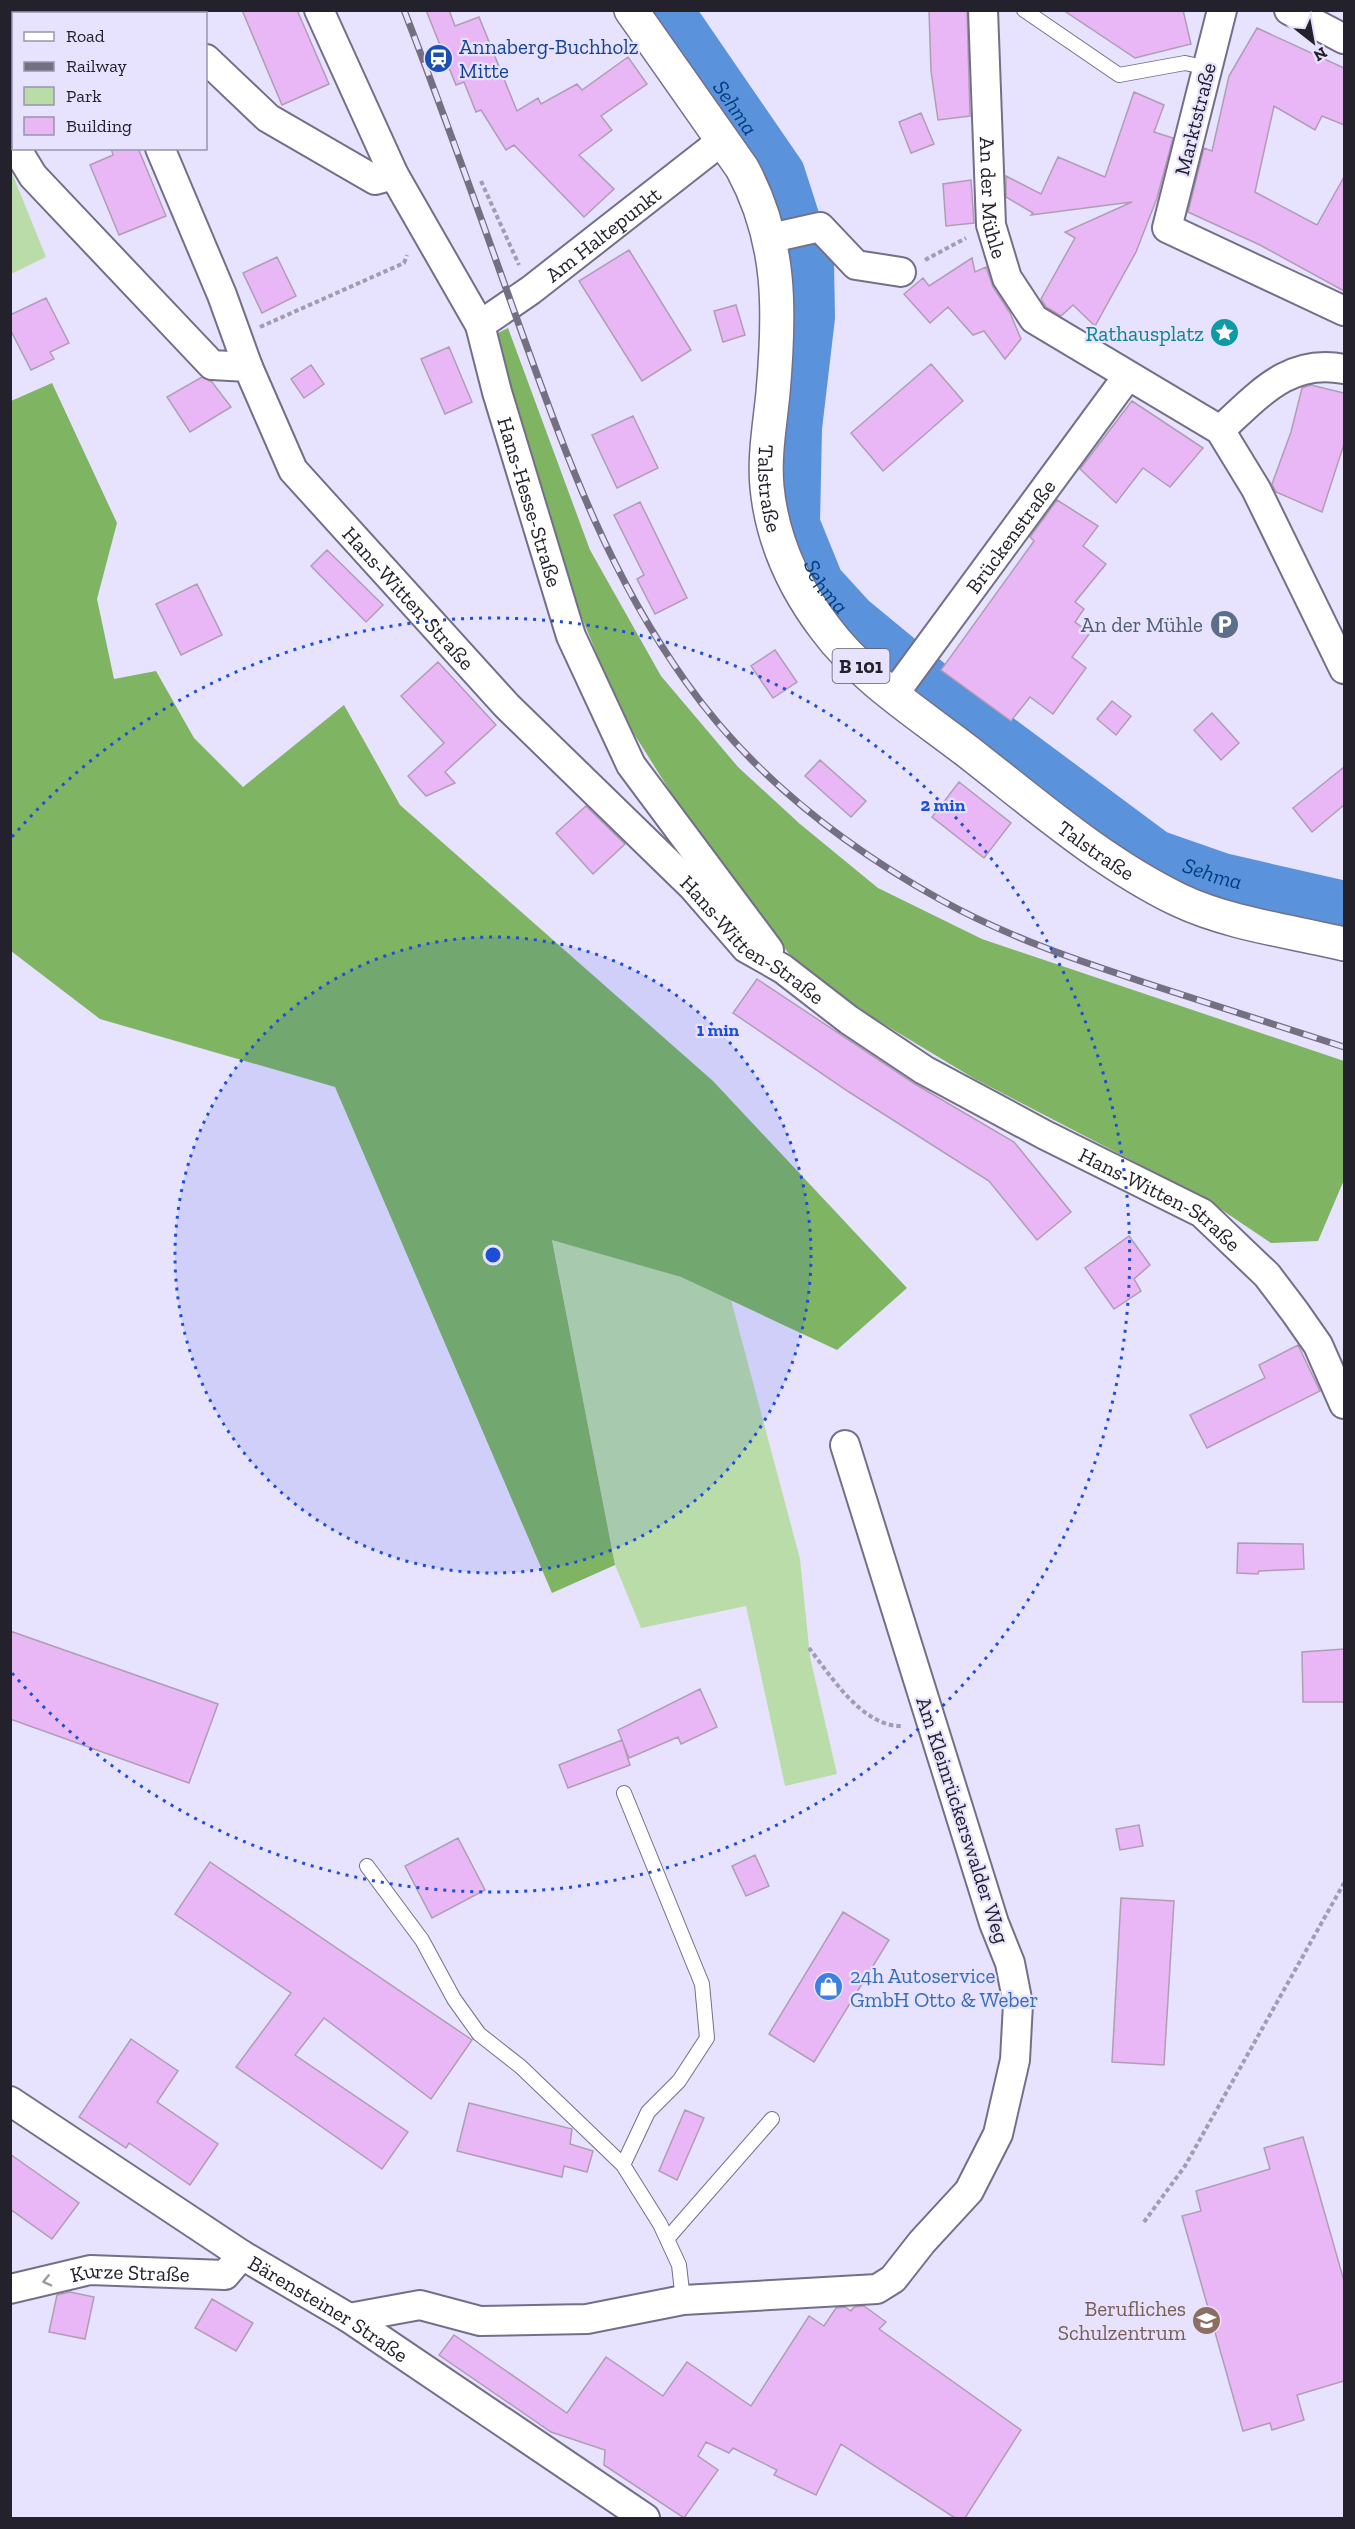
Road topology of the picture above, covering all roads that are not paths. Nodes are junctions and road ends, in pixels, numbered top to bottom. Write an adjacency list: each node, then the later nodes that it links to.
1 (319, 10): 13 (street, Hans-Hesse-Straße)
2 (631, 10): 10 (main road, Talstraße / B 101)
3 (983, 10): 20 (street, An der Mühle)
4 (1024, 10): 9 (lane)
5 (1222, 10): 9 (street, Marktstraße)
6 (1289, 10): 7 (street)
7 (1344, 39)
8 (207, 60): 13 (street)
9 (1208, 68): 16 (street, Marktstraße)
10 (724, 139): 14 (main road, Talstraße / B 101); 17 (street, Am Haltepunkt)
11 (17, 150): 18 (street)
12 (161, 150): 18 (street, Hans-Witten-Straße)
13 (394, 175): 17 (street, Hans-Hesse-Straße)
14 (779, 236): 15 (street); 23 (main road, Talstraße / B 101)
15 (901, 272)
16 (1344, 311)
17 (480, 325): 25 (street, Hans-Hesse-Straße)
18 (248, 368): 25 (street, Hans-Witten-Straße)
19 (1344, 369): 21 (street)
20 (1127, 377): 21 (street, An der Mühle); 23 (street, Brückenstraße)
21 (1220, 430): 22 (street, An der Mühle)
22 (1344, 669)
23 (900, 687): 24 (main road, Talstraße / B 101)
24 (1344, 944)
25 (783, 969): 26 (street, Hans-Witten-Straße)
26 (1344, 1404)
27 (844, 1445): 36 (street, Am Kleinrückerswalder Weg)
28 (624, 1793): 32 (lane)
29 (367, 1866): 32 (lane)
30 (10, 2101): 34 (street, Bärensteiner Straße)
31 (772, 2119): 33 (lane)
32 (623, 2165): 33 (lane)
33 (667, 2239): 36 (lane)
34 (242, 2255): 35 (street, Kurze Straße, one-way to 35); 37 (street, Bärensteiner Straße)
35 (10, 2289)
36 (683, 2300): 37 (street, Am Kleinrückerswalder Weg)
37 (349, 2318): 38 (street, Bärensteiner Straße)
38 (645, 2518)

